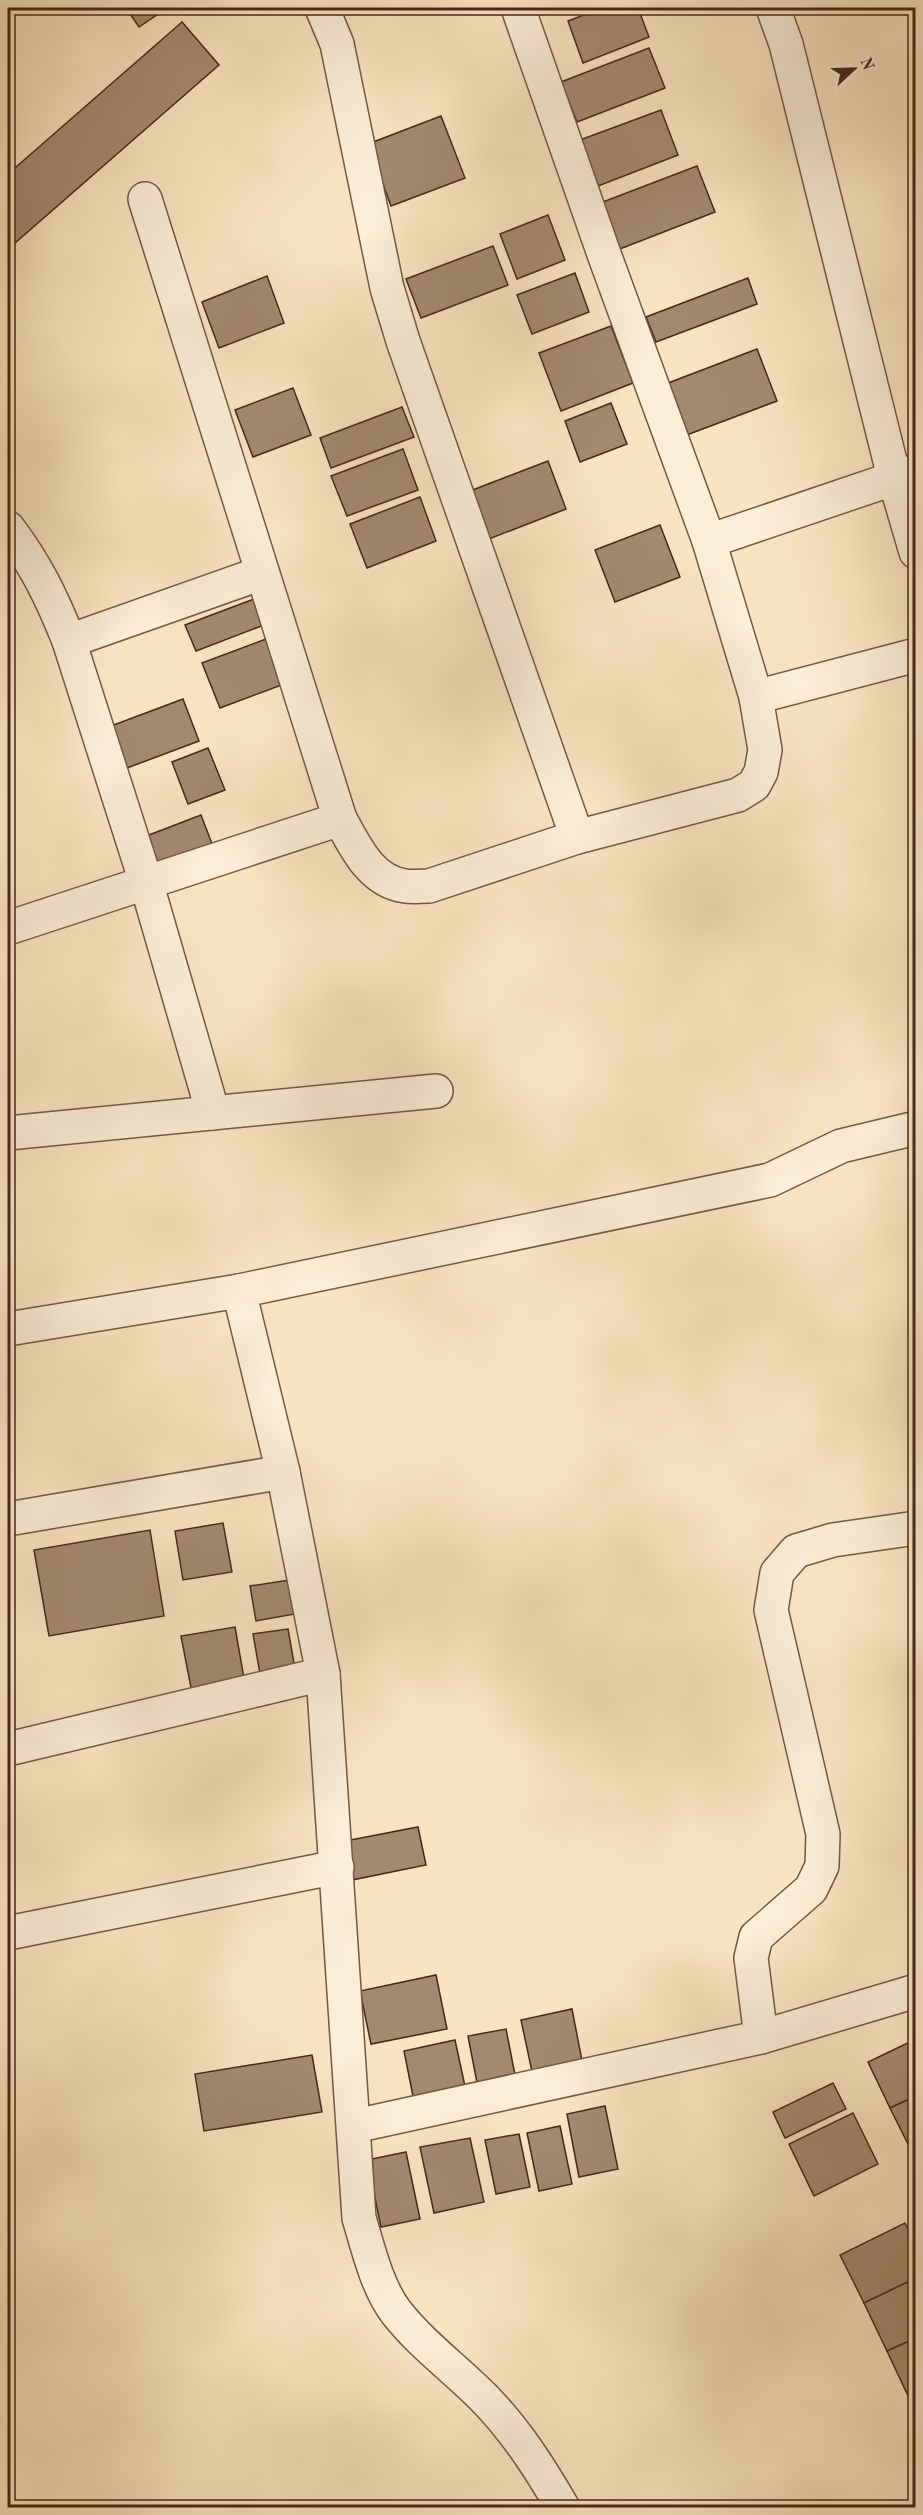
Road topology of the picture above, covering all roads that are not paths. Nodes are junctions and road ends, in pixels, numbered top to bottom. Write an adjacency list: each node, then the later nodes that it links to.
1 (322, 8): 14 (street)
2 (518, 8): 7 (street)
3 (773, 8): 5 (street)
4 (145, 199): 9 (street)
5 (905, 474): 7 (street); 8 (street)
6 (8, 528): 10 (street)
7 (709, 541): 12 (street)
8 (915, 552)
9 (262, 573): 10 (street); 13 (street)
10 (69, 641): 15 (street)
11 (915, 655): 12 (street)
12 (756, 697): 14 (street)
13 (340, 819): 14 (street); 15 (street)
14 (577, 837)
15 (146, 882): 16 (street); 18 (street)
16 (8, 928)
17 (436, 1091): 18 (street)
18 (213, 1113): 20 (street)
19 (915, 1128): 21 (street)
20 (8, 1133)
21 (239, 1291): 22 (street); 23 (street)
22 (8, 1329)
23 (284, 1472): 24 (street); 26 (street)
24 (8, 1519)
25 (915, 1528): 31 (street)
26 (323, 1674): 27 (street); 28 (street)
27 (8, 1749)
28 (337, 1867): 29 (street); 32 (street)
29 (8, 1933)
30 (915, 1991): 31 (street)
31 (761, 2037): 32 (street)
32 (355, 2126): 33 (street)
33 (563, 2508)

